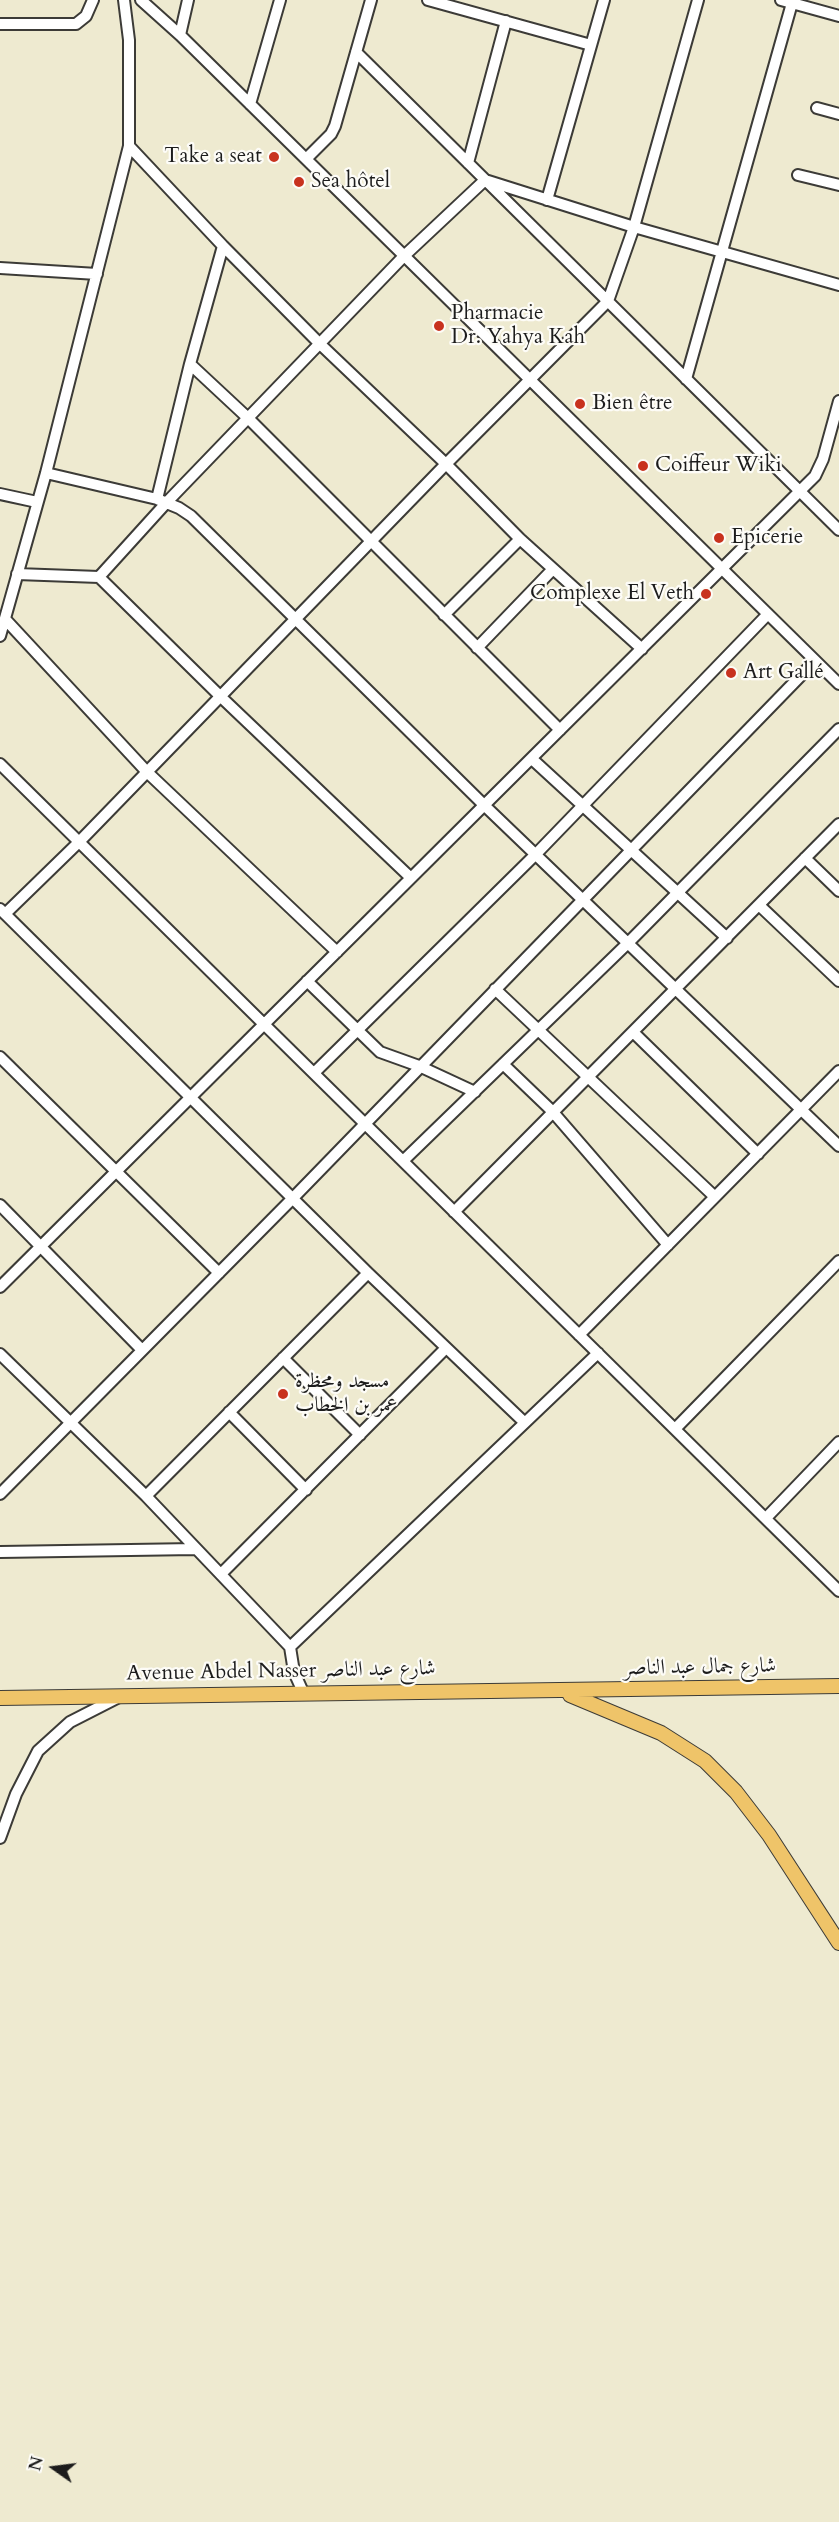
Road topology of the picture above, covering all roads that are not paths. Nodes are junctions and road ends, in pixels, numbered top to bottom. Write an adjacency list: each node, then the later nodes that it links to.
1 (93, 0): 13 (street)
2 (124, 0): 20 (street)
3 (141, 0): 14 (street)
4 (188, 0): 14 (street)
5 (280, 0): 17 (street)
6 (371, 0): 16 (street)
7 (428, 0): 12 (street)
8 (604, 0): 15 (street)
9 (699, 0): 27 (street)
10 (787, 2): 11 (street); 29 (street)
11 (839, 16)
12 (506, 21): 15 (street); 22 (street)
13 (0, 24)
14 (180, 35): 17 (street)
15 (591, 45): 26 (street)
16 (356, 52): 21 (street); 22 (street)
17 (250, 104): 21 (street)
18 (817, 108): 19 (street)
19 (839, 114)
20 (129, 146): 28 (street); 32 (street)
21 (306, 159): 30 (street)
22 (468, 163): 24 (street)
23 (798, 175): 25 (street)
24 (485, 180): 26 (street); 30 (street); 34 (street)
25 (839, 185)
26 (547, 200): 27 (street)
27 (633, 227): 29 (street); 34 (street)
28 (223, 246): 35 (street); 36 (street)
29 (723, 252): 33 (street); 37 (street)
30 (404, 256): 35 (street); 38 (street)
31 (0, 267): 32 (street)
32 (97, 274): 43 (street)
33 (839, 285)
34 (608, 301): 37 (street); 38 (street)
35 (320, 344): 40 (street); 42 (street)
36 (190, 364): 40 (street); 46 (street)
37 (686, 379): 44 (street)
38 (531, 380): 42 (street); 52 (street)
39 (839, 401): 41 (street)
40 (249, 419): 46 (street); 50 (street)
41 (835, 427): 44 (street)
42 (446, 464): 49 (street); 50 (street)
43 (46, 473): 46 (street); 47 (street)
44 (800, 492): 48 (street); 52 (street)
45 (0, 495): 47 (street)
46 (162, 501): 54 (street); 58 (street)
47 (37, 502): 53 (street)
48 (839, 530)
49 (520, 538): 51 (street); 56 (street)
50 (372, 543): 56 (street); 58 (street)
51 (553, 568): 60 (street); 61 (street)
52 (721, 570): 55 (street); 61 (street)
53 (17, 574): 54 (street); 57 (street)
54 (99, 577): 64 (street)
55 (768, 614): 62 (street); 70 (street)
56 (444, 615): 60 (street)
57 (5, 619): 59 (street); 69 (street)
58 (295, 621): 64 (street); 71 (street)
59 (0, 636)
60 (477, 648): 66 (street)
61 (642, 649): 66 (street)
62 (815, 661): 63 (street); 74 (street)
63 (839, 684)
64 (221, 697): 69 (street); 77 (street)
65 (839, 729): 79 (street)
66 (560, 730): 67 (street)
67 (532, 759): 70 (street); 71 (street)
68 (0, 764): 73 (street)
69 (147, 772): 73 (street); 85 (street)
70 (584, 805): 74 (street); 75 (street)
71 (484, 806): 75 (street); 77 (street)
72 (839, 824): 76 (street)
73 (79, 842): 82 (street); 90 (street)
74 (631, 849): 79 (street); 80 (street)
75 (536, 854): 80 (street); 92 (street)
76 (805, 858): 78 (street); 81 (street)
77 (411, 878): 85 (street)
78 (839, 891)
79 (677, 893): 83 (street); 84 (street)
80 (582, 899): 84 (street); 89 (street)
81 (759, 905): 83 (street); 87 (street)
82 (3, 912): 101 (street)
83 (727, 938): 88 (street)
84 (629, 942): 88 (street); 91 (street)
85 (337, 951): 86 (street)
86 (307, 981): 90 (street); 92 (street)
87 (839, 981)
88 (676, 988): 93 (street); 102 (street)
89 (495, 989): 91 (street); 96 (street)
90 (264, 1024): 98 (street); 101 (street)
91 (539, 1029): 95 (street); 99 (street)
92 (358, 1030): 96 (street); 98 (street)
93 (633, 1032): 99 (street); 106 (street)
94 (0, 1057): 108 (street)
95 (503, 1064): 100 (street); 103 (street)
96 (419, 1066): 100 (street); 104 (street)
97 (839, 1071): 102 (street)
98 (314, 1073): 104 (street)
99 (588, 1077): 103 (street); 109 (street)
100 (475, 1092): 107 (street)
101 (190, 1098): 108 (street); 110 (street)
102 (802, 1110): 105 (street); 106 (street)
103 (552, 1111): 112 (street); 114 (street)
104 (364, 1123): 107 (street); 110 (street)
105 (839, 1146)
106 (758, 1154): 109 (street)
107 (404, 1160): 112 (street)
108 (116, 1172): 113 (street); 116 (street)
109 (715, 1197): 114 (street)
110 (293, 1198): 116 (street); 117 (street)
111 (0, 1205): 113 (street)
112 (454, 1212): 119 (street)
113 (41, 1245): 118 (street); 121 (street)
114 (668, 1245): 119 (street)
115 (839, 1261): 128 (street)
116 (219, 1273): 121 (street)
117 (368, 1273): 120 (street); 124 (street)
118 (0, 1287)
119 (579, 1335): 122 (street)
120 (446, 1348): 126 (street); 129 (street)
121 (142, 1350): 127 (street)
122 (598, 1353): 126 (street); 128 (street)
123 (0, 1354): 127 (street)
124 (283, 1358): 125 (street); 129 (street)
125 (229, 1412): 131 (street); 133 (street)
126 (524, 1422): 139 (street)
127 (70, 1423): 132 (street); 133 (street)
128 (675, 1429): 134 (street)
129 (360, 1435): 131 (street)
130 (839, 1442): 134 (street)
131 (306, 1490): 137 (street)
132 (0, 1494)
133 (146, 1496): 135 (street)
134 (766, 1518): 138 (street)
135 (195, 1549): 136 (street); 137 (street)
136 (0, 1552)
137 (221, 1574): 139 (street)
138 (839, 1591)
139 (290, 1647): 141 (street)
140 (839, 1686): 142 (main road, شارع جمال عبد الناصر)
141 (303, 1692): 142 (main road, Avenue Abdel Nasser شارع عبد الناصر); 143 (main road, Avenue Abdel Nasser شارع عبد الناصر)
142 (563, 1692): 148 (main road)
143 (122, 1695): 144 (main road, Avenue Abdel Nasser شارع عبد الناصر); 146 (street)
144 (0, 1698)
145 (0, 1812): 146 (street)
146 (4, 1825): 147 (street)
147 (0, 1838)
148 (839, 1943)

